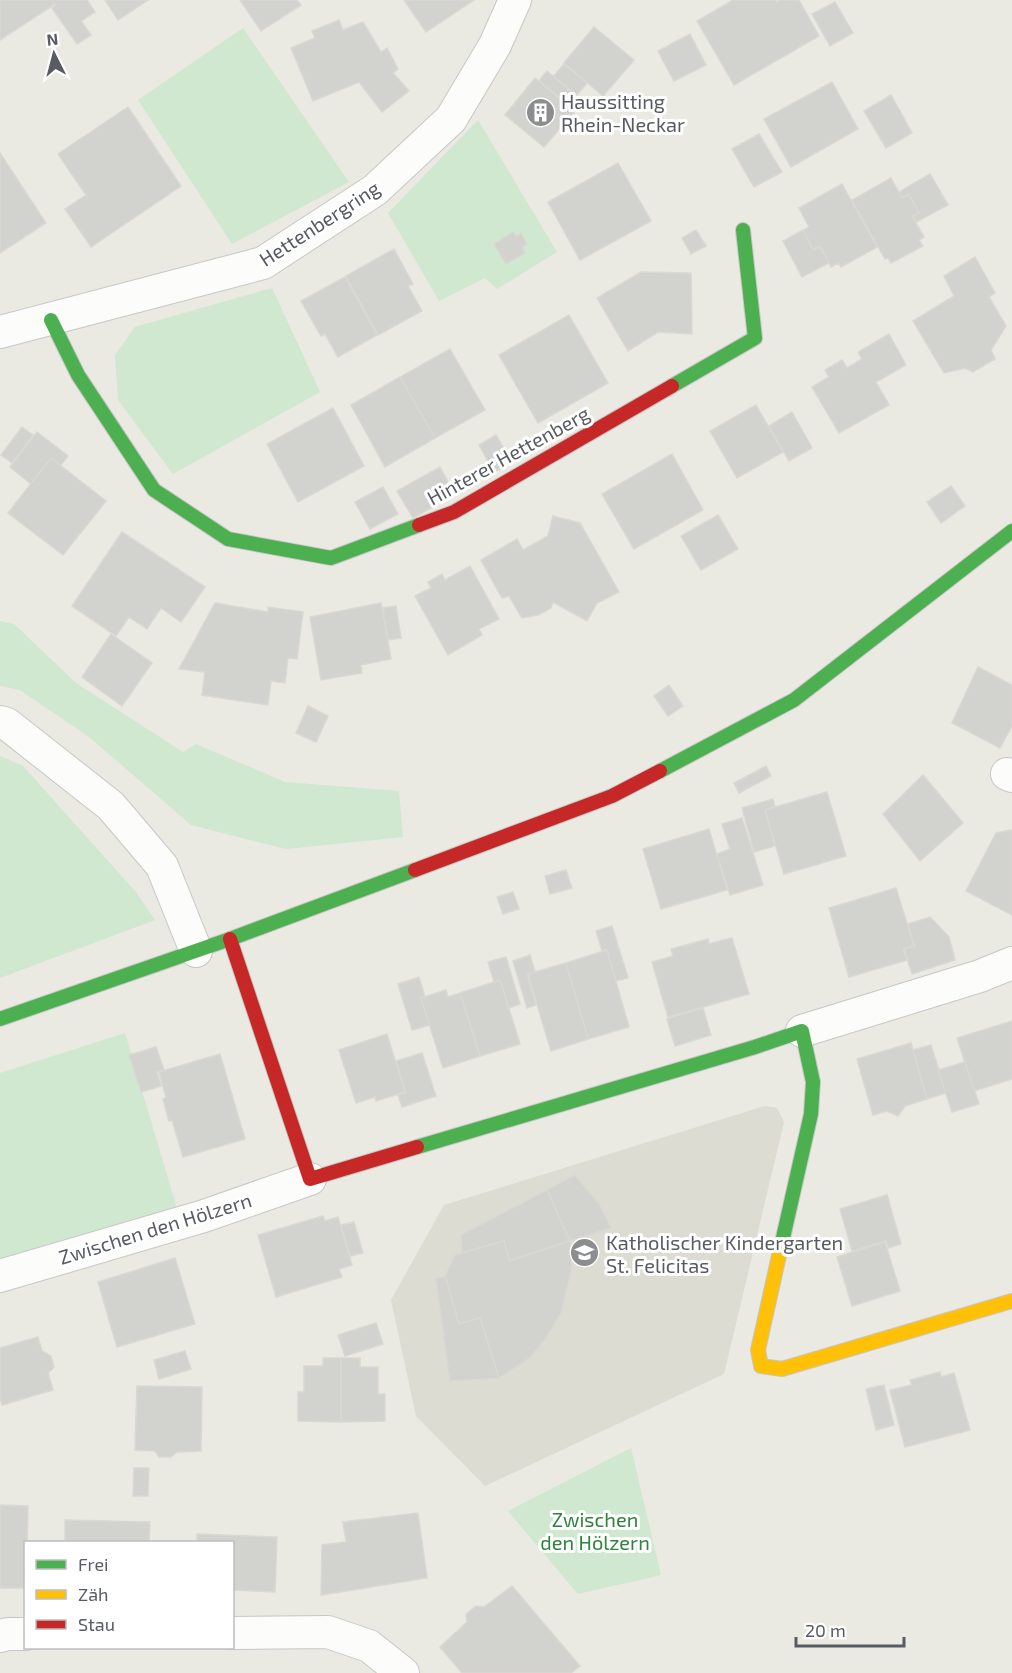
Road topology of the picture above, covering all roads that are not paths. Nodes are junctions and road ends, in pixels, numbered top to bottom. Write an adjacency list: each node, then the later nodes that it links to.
1 (515, 0): 3 (street, Hettenbergring)
2 (743, 230): 3 (street, Hinterer Hettenberg)
3 (51, 320): 4 (street, Hettenbergring)
4 (0, 332)
5 (1012, 531): 7 (street)
6 (0, 722): 8 (street)
7 (230, 939): 8 (street); 12 (street)
8 (196, 951): 10 (street)
9 (1012, 963): 11 (street, Zwischen den Hölzern)
10 (0, 1018)
11 (802, 1031): 12 (street, Zwischen den Hölzern); 14 (street)
12 (310, 1179): 13 (street, Zwischen den Hölzern)
13 (0, 1276)
14 (1012, 1301)
15 (234, 1633): 18 (street)
16 (24, 1634): 17 (street)
17 (0, 1636)
18 (403, 1673)

